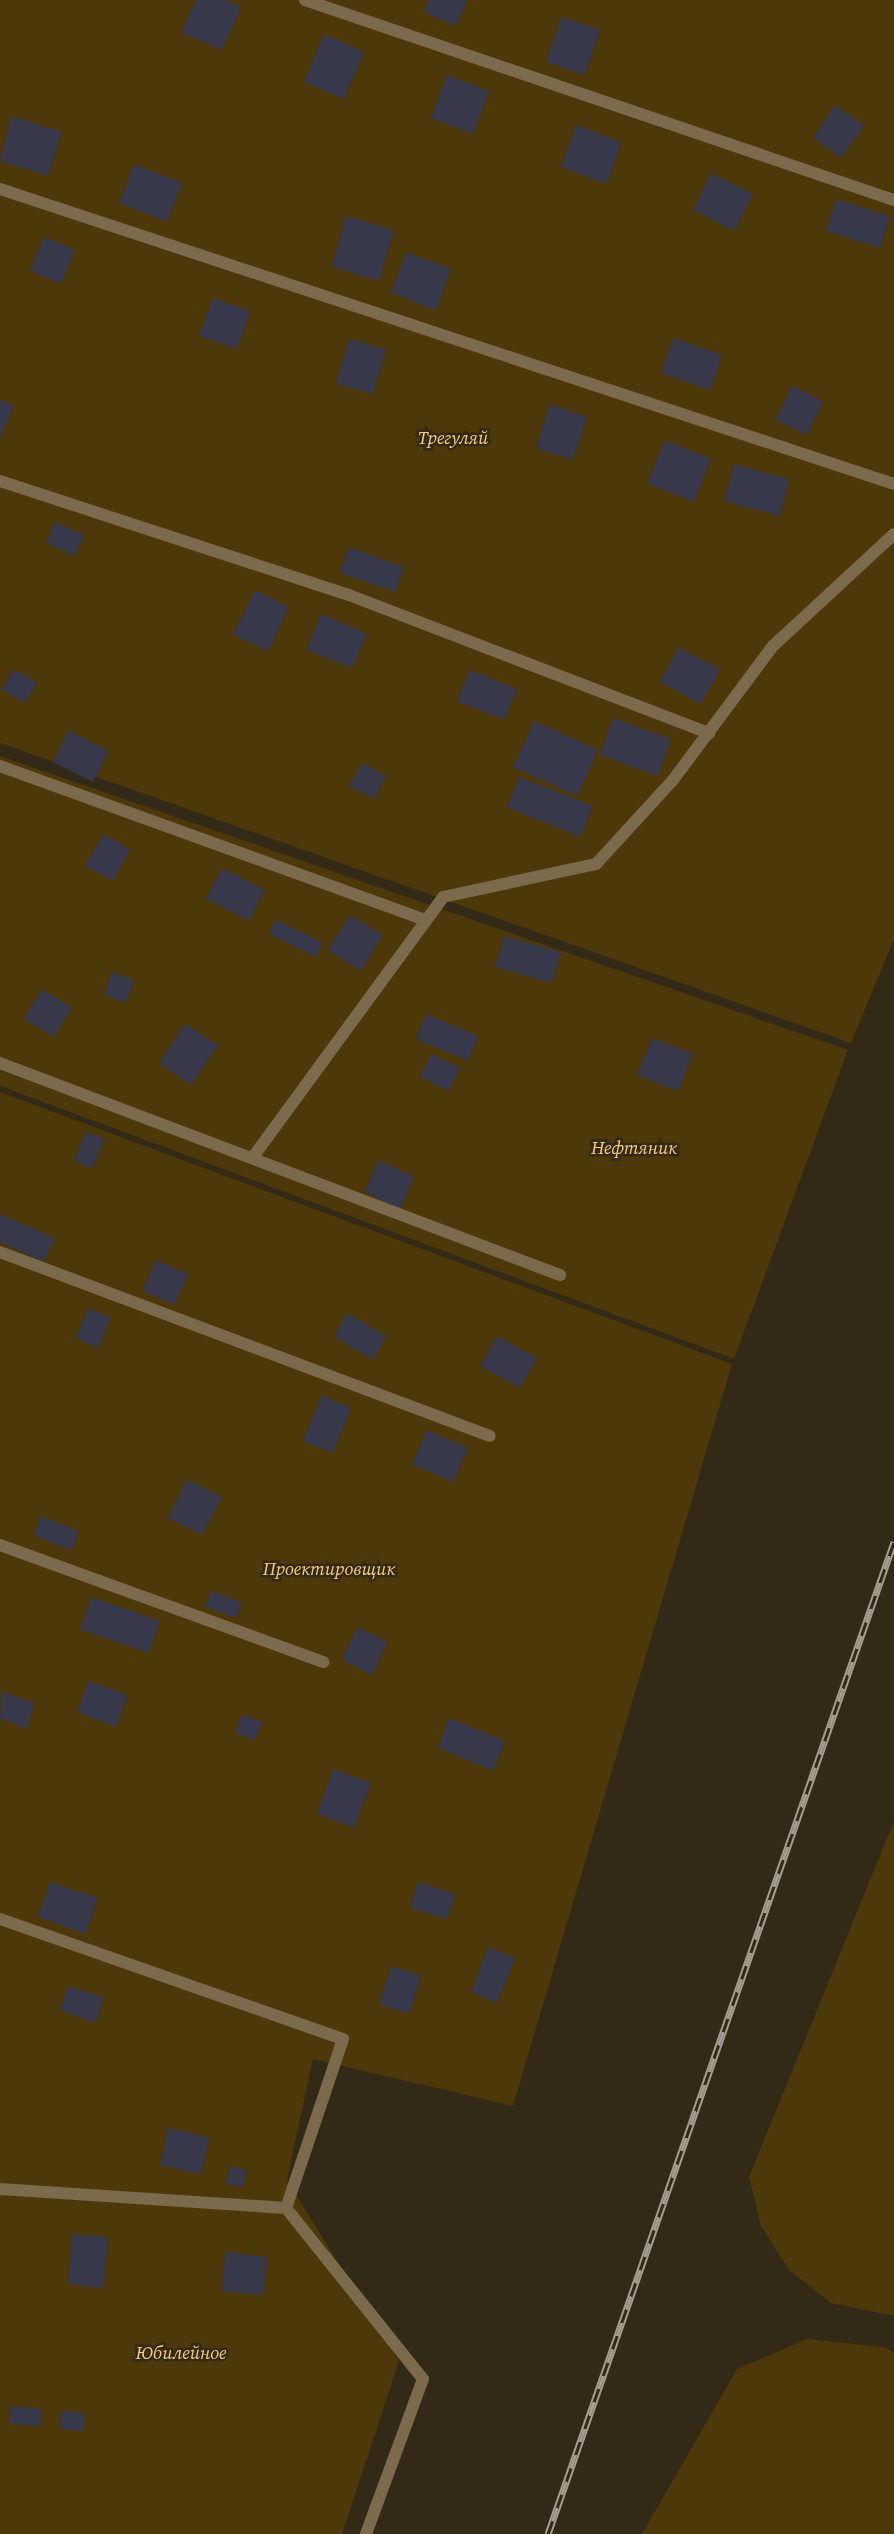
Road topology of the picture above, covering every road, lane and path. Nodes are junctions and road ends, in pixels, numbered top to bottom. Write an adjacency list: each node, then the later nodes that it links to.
1 (304, 0): 3 (street)
2 (0, 189): 5 (street)
3 (894, 200)
4 (0, 481): 7 (street)
5 (894, 484)
6 (894, 534): 7 (street)
7 (709, 733): 9 (street)
8 (0, 766): 9 (street)
9 (425, 920): 11 (street)
10 (0, 1063): 11 (street)
11 (253, 1157): 13 (street)
12 (0, 1252): 14 (street)
13 (560, 1275)
14 (490, 1436)
15 (0, 1545): 16 (street)
16 (323, 1662)
17 (0, 1919): 19 (street)
18 (0, 2189): 19 (street)
19 (286, 2208): 20 (street)
20 (366, 2534)

